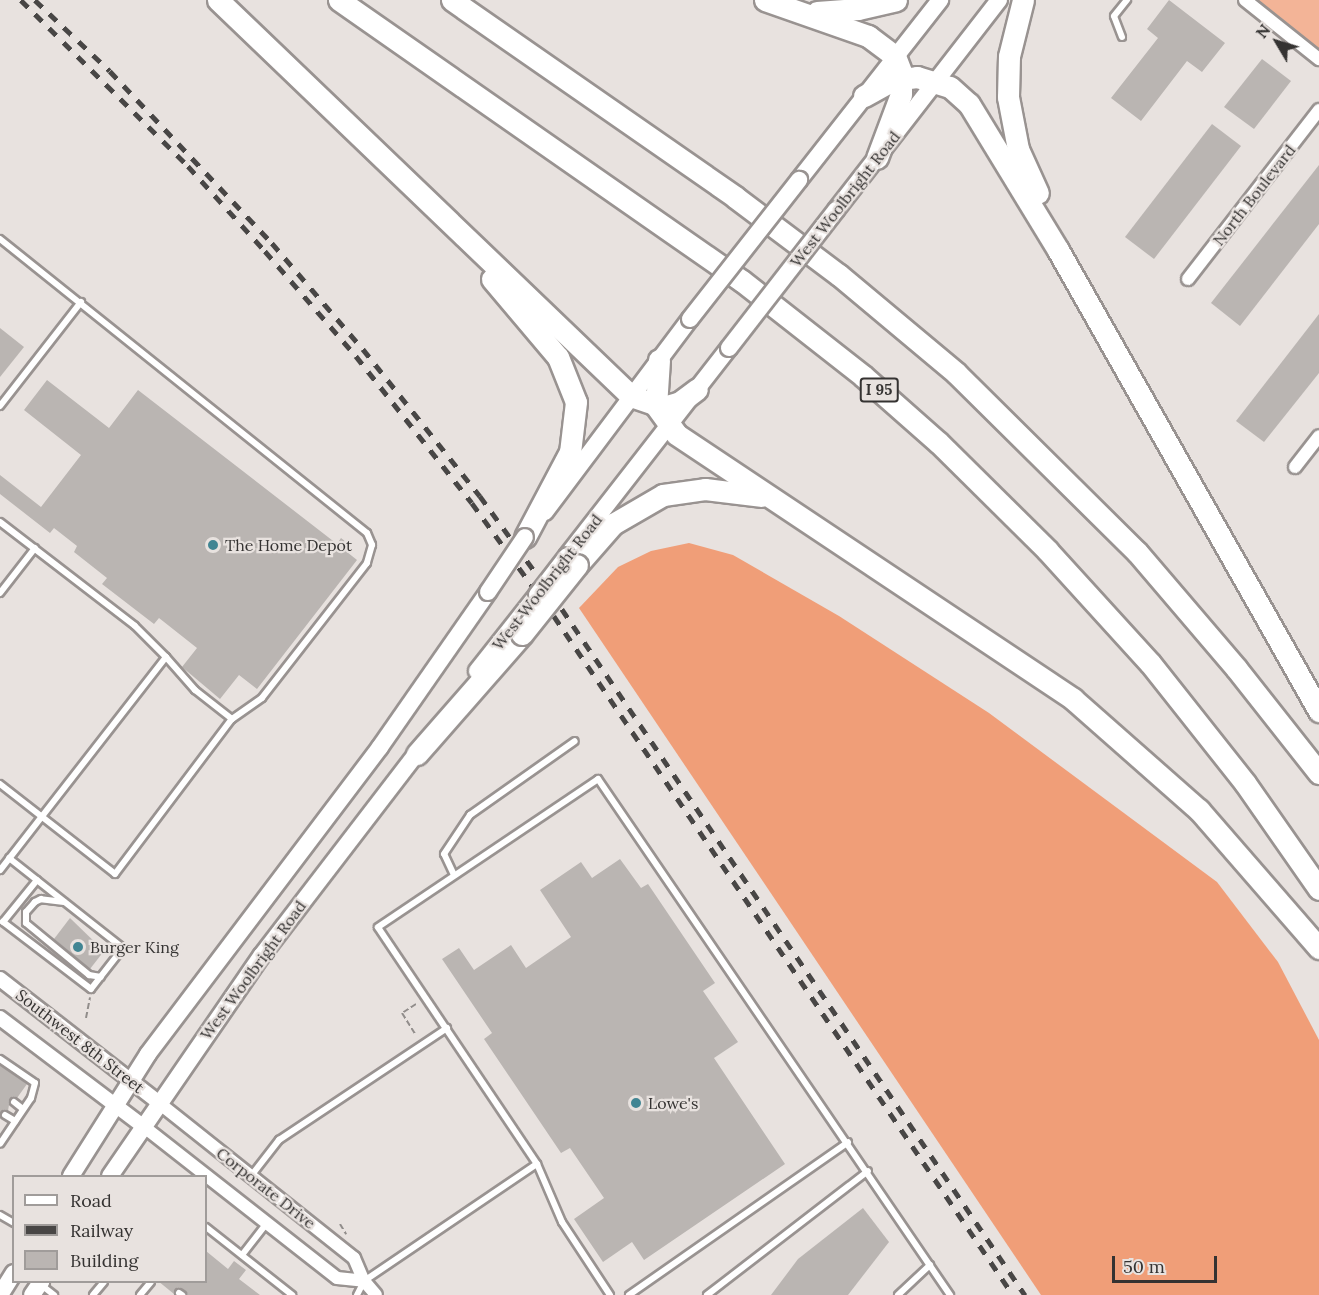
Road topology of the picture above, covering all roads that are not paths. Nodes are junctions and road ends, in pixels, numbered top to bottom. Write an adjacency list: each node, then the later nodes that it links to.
1 (218, 0): 20 (highway)
2 (339, 0): 52 (highway, I 95)
3 (452, 0): 45 (highway)
4 (765, 0): 11 (highway)
5 (896, 0): 11 (highway)
6 (939, 0): 13 (main road)
7 (999, 0): 16 (main road, West Woolbright Road)
8 (1023, 0): 22 (highway)
9 (1127, 0): 12 (lane)
10 (1245, 0): 14 (street)
11 (802, 12): 13 (highway)
12 (1122, 37)
13 (895, 56): 15 (highway); 17 (main road)
14 (1319, 59)
15 (902, 77): 16 (highway); 17 (highway); 19 (highway)
16 (936, 81): 19 (main road, West Woolbright Road); 22 (highway)
17 (864, 96): 25 (main road, bridge)
18 (1319, 110): 23 (street, North Boulevard)
19 (877, 158): 26 (main road, West Woolbright Road, bridge)
20 (434, 206): 27 (highway); 34 (highway)
21 (0, 239): 24 (lane)
22 (1058, 250): 41 (highway)
23 (1188, 279)
24 (81, 302): 28 (lane); 42 (lane)
25 (659, 360): 27 (main road); 29 (highway)
26 (697, 390): 29 (highway); 30 (main road, West Woolbright Road)
27 (631, 396): 29 (highway); 34 (main road)
28 (0, 406)
29 (656, 406): 30 (highway)
30 (668, 427): 33 (highway); 38 (main road, West Woolbright Road)
31 (1319, 436): 32 (street)
32 (1295, 467)
33 (771, 498): 38 (highway); 54 (highway)
34 (540, 514): 36 (highway)
35 (0, 522): 37 (lane)
36 (525, 537): 60 (main road, West Woolbright Road, bridge)
37 (35, 548): 39 (lane); 40 (lane)
38 (572, 561): 44 (highway, bridge)
39 (0, 593)
40 (166, 657): 42 (lane); 47 (lane)
41 (1319, 711)
42 (232, 718): 47 (lane)
43 (574, 741): 50 (lane)
44 (417, 754): 62 (main road, West Woolbright Road)
45 (1319, 773)
46 (0, 784): 47 (lane)
47 (43, 817): 48 (lane)
48 (9, 858): 49 (lane); 51 (lane)
49 (0, 870)
50 (454, 875): 58 (lane); 70 (lane)
51 (37, 880): 53 (lane); 55 (lane)
52 (1319, 889)
53 (64, 902): 55 (lane); 55 (lane)
54 (1319, 948)
55 (101, 977)
56 (0, 979): 60 (street, Southwest 8th Street)
57 (0, 1018): 63 (street, Southwest 8th Street)
58 (447, 1028): 72 (lane); 78 (lane)
59 (1, 1061): 64 (lane)
60 (130, 1079): 62 (street, Southwest 8th Street); 63 (main road, West Woolbright Road)
61 (14, 1102): 64 (lane)
62 (159, 1103): 67 (main road, West Woolbright Road); 78 (street, Corporate Drive)
63 (114, 1104): 67 (street, Southwest 8th Street); 74 (main road, West Woolbright Road)
64 (23, 1109): 66 (lane)
65 (5, 1115): 66 (lane)
66 (15, 1121): 69 (lane)
67 (143, 1126): 75 (main road, West Woolbright Road); 76 (street, Corporate Drive)
68 (0, 1129): 69 (lane)
69 (7, 1134): 71 (lane)
70 (848, 1142): 73 (lane); 96 (lane)
71 (0, 1144)
72 (537, 1164): 84 (lane); 95 (lane)
73 (868, 1171): 82 (lane); 97 (lane)
74 (72, 1175)
75 (111, 1175)
76 (206, 1175)
77 (207, 1176): 79 (street, Corporate Drive)
78 (251, 1176): 84 (street, Corporate Drive)
79 (267, 1223): 81 (lane); 84 (street, Corporate Drive)
80 (207, 1228): 81 (lane)
81 (242, 1255): 92 (lane)
82 (930, 1265): 98 (lane); 99 (lane)
83 (12, 1276): 88 (main road)
84 (364, 1281): 93 (lane); 94 (street, Corporate Drive)
85 (102, 1283): 90 (lane)
86 (149, 1283): 91 (lane)
87 (38, 1287): 89 (lane)
88 (0, 1295)
89 (54, 1295)
90 (93, 1295)
91 (140, 1295)
92 (292, 1295)
93 (357, 1295)
94 (376, 1295)
95 (610, 1295)
96 (629, 1295)
97 (707, 1295)
98 (898, 1295)
99 (950, 1295)

